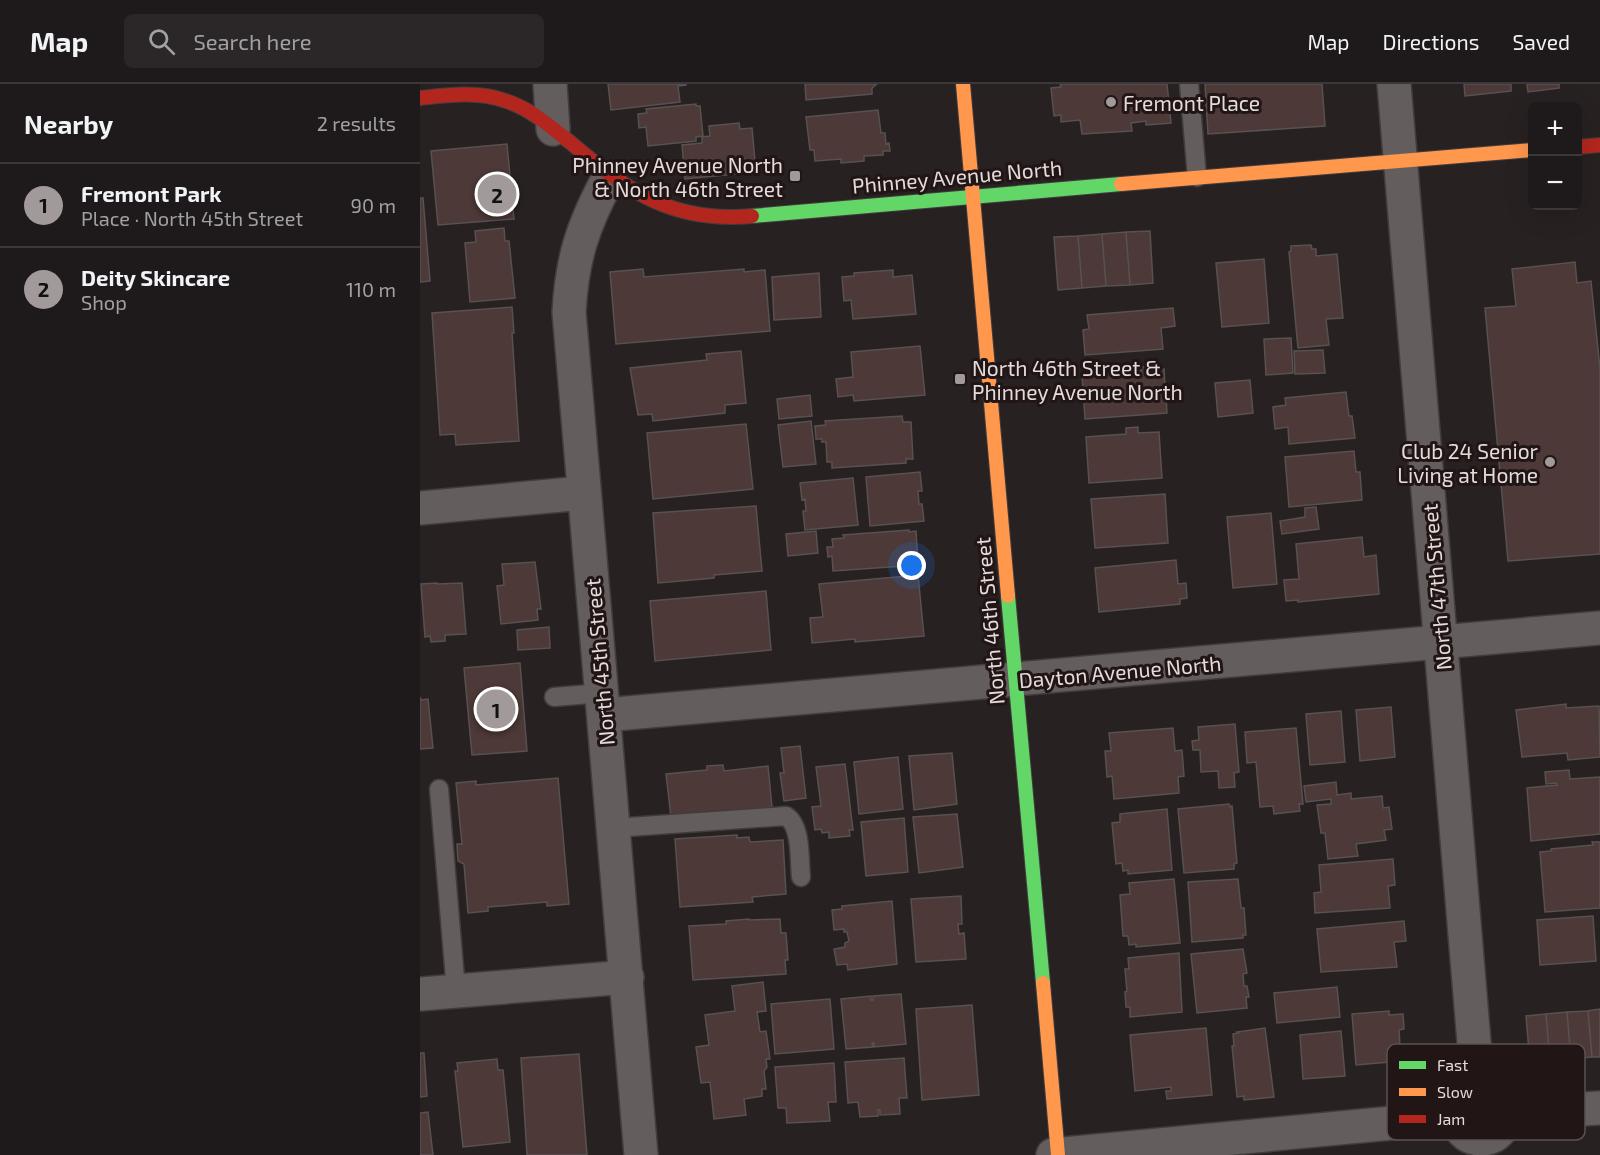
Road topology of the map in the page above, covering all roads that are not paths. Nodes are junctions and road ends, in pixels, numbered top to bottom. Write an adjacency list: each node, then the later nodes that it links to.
1 (550, 84): 6 (street)
2 (963, 84): 13 (street, North 46th Street)
3 (1189, 84): 12 (lane)
4 (1394, 84): 10 (street, North 47th Street)
5 (420, 98): 6 (street, Phinney Avenue North)
6 (553, 129): 11 (street, Phinney Avenue North)
7 (1600, 145): 8 (street)
8 (1582, 147)
9 (1528, 150): 10 (street, Phinney Avenue North)
10 (1400, 161): 12 (street, Phinney Avenue North); 17 (street, North 47th Street)
11 (609, 177): 13 (street, Phinney Avenue North); 14 (street, North 45th Street)
12 (1197, 177): 13 (street, Phinney Avenue North)
13 (971, 196): 18 (street, North 46th Street)
14 (584, 493): 15 (street); 20 (street, North 45th Street)
15 (420, 508)
16 (1600, 628): 17 (street, Dayton Avenue North)
17 (1441, 643): 18 (street, Dayton Avenue North); 27 (street, North 47th Street)
18 (1015, 680): 20 (street, Dayton Avenue North); 33 (street, North 46th Street)
19 (554, 697): 20 (lane)
20 (603, 704): 22 (street, North 45th Street)
21 (439, 789): 25 (lane)
22 (614, 828): 23 (lane); 24 (street, North 45th Street)
23 (801, 877)
24 (627, 977): 25 (street); 31 (street, North 45th Street)
25 (456, 991): 26 (street)
26 (420, 994)
27 (1474, 1044)
28 (1600, 1108): 29 (street)
29 (1585, 1109)
30 (1387, 1124): 33 (street)
31 (641, 1155)
32 (1053, 1155): 33 (street)
33 (1058, 1155)

